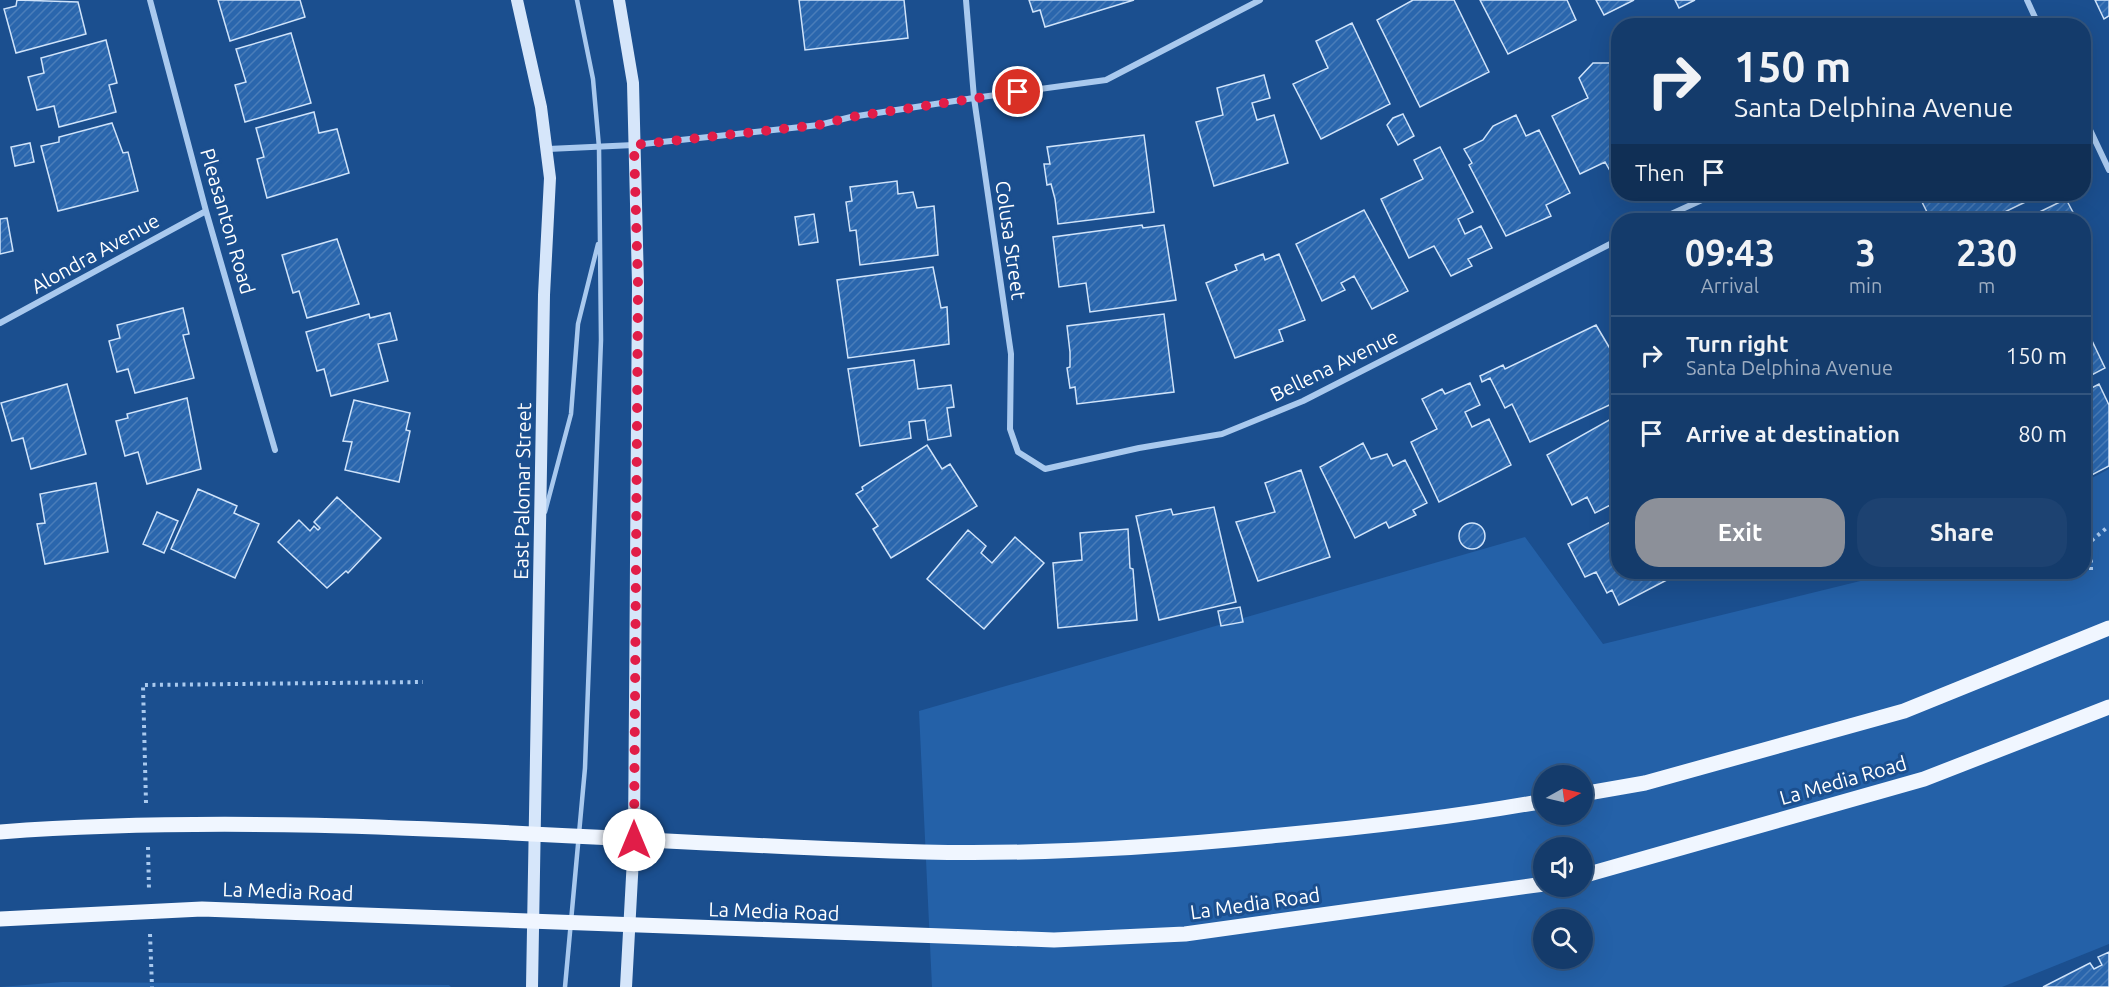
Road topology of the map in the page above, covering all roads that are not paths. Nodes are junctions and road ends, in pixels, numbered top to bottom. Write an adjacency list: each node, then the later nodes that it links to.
1 (150, 0): 16 (street, Pleasanton Road)
2 (517, 0): 13 (main road, East Palomar Street)
3 (577, 0): 12 (lane)
4 (619, 0): 11 (main road)
5 (966, 0): 9 (street, Colusa Street)
6 (1260, 0): 9 (street)
7 (2027, 0): 8 (street)
8 (2035, 18)
9 (974, 98): 11 (street); 22 (street, Colusa Street)
10 (2091, 132): 14 (street)
11 (634, 145): 12 (street); 31 (main road)
12 (599, 147): 13 (street); 18 (lane)
13 (548, 149): 23 (main road, East Palomar Street)
14 (2109, 170)
15 (1700, 201): 17 (street)
16 (206, 211): 20 (street, Alondra Avenue); 21 (street, Pleasanton Road)
17 (1673, 213)
18 (600, 236): 23 (lane); 30 (lane)
19 (1611, 244): 22 (street, Bellena Avenue)
20 (0, 323)
21 (275, 450)
22 (1045, 469)
23 (540, 531): 29 (main road, East Palomar Street)
24 (2109, 628): 26 (main road)
25 (2109, 707): 32 (main road, La Media Road)
26 (1593, 792)
27 (1533, 803): 31 (main road)
28 (0, 832): 29 (main road)
29 (536, 832): 30 (main road); 35 (main road, East Palomar Street)
30 (579, 836): 31 (main road); 36 (lane)
31 (634, 840): 37 (main road)
32 (1593, 873)
33 (1533, 886): 37 (main road, La Media Road)
34 (0, 919): 35 (main road, La Media Road)
35 (535, 920): 36 (main road, La Media Road); 38 (main road, East Palomar Street)
36 (571, 922): 37 (main road, La Media Road); 39 (lane)
37 (629, 926): 40 (main road)
38 (532, 987)
39 (565, 987)
40 (626, 987)

